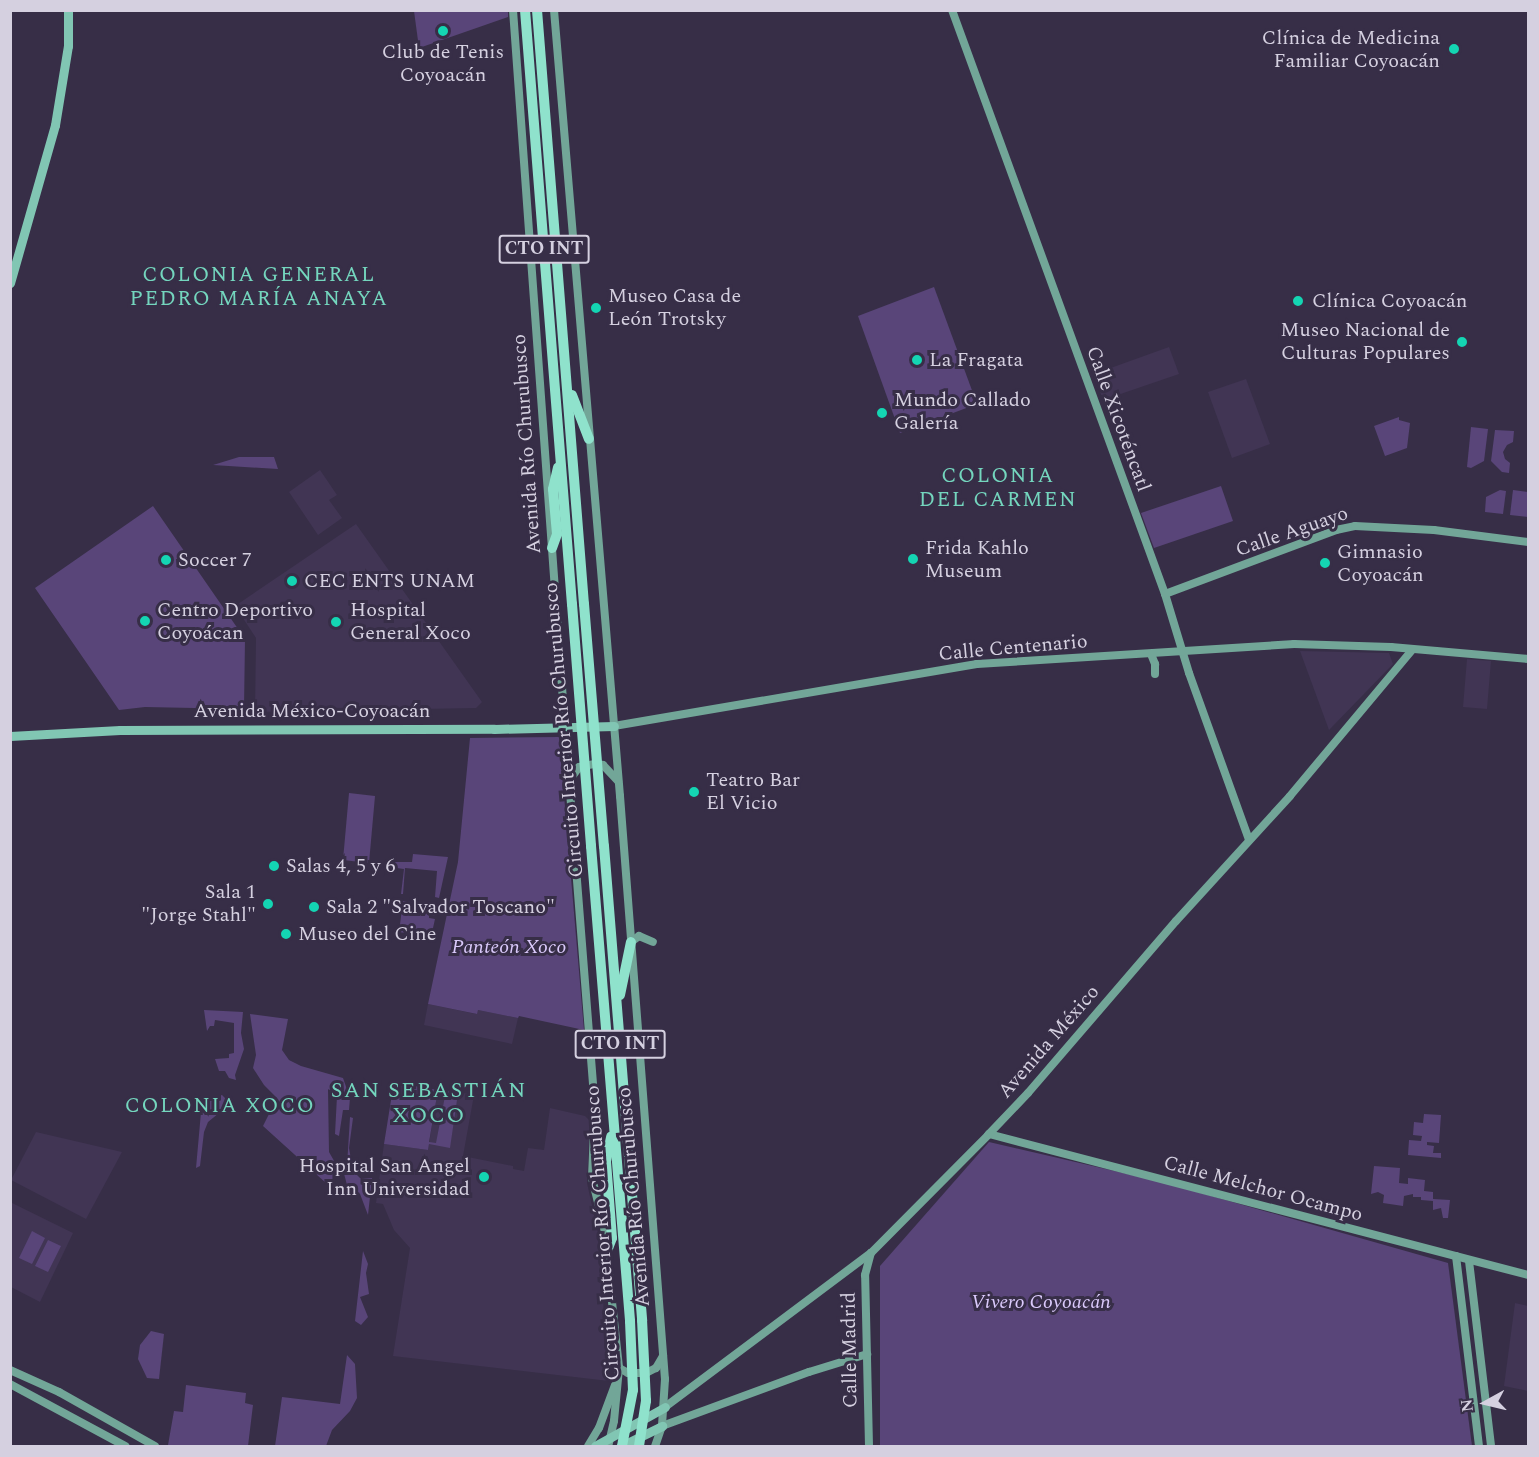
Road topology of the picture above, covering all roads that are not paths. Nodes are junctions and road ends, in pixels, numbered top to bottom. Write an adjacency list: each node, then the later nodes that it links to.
1 (68, 10): 7 (main road)
2 (513, 10): 12 (street, Avenida Río Churubusco / CTO INT)
3 (525, 10): 10 (highway, Circuito Interior Río Churubusco / CTO INT)
4 (537, 10): 8 (highway, Circuito Interior Río Churubusco / CTO INT)
5 (554, 10): 9 (street, Avenida Río Churubusco / CTO INT)
6 (952, 10): 13 (street, Calle Xicoténcatl)
7 (10, 283)
8 (566, 378): 9 (highway); 27 (highway, Circuito Interior Río Churubusco / CTO INT, bridge)
9 (589, 439): 19 (street, Avenida Río Churubusco / CTO INT)
10 (561, 456): 12 (highway); 28 (highway, Circuito Interior Río Churubusco / CTO INT, bridge)
11 (1528, 542): 13 (street, Calle Aguayo)
12 (552, 548): 20 (street, Avenida Río Churubusco / CTO INT)
13 (1165, 594): 15 (street, Calle Xicoténcatl)
14 (1416, 650): 15 (street, Calle Centenario); 17 (street, Calle Centenario); 24 (street, Avenida México)
15 (1183, 652): 16 (street, Calle Centenario); 24 (street, Calle Xicoténcatl)
16 (1151, 654): 18 (street); 19 (street, Calle Centenario)
17 (1528, 659)
18 (1155, 674)
19 (614, 726): 20 (main road, Avenida México-Coyoacán); 23 (street, Avenida Río Churubusco / CTO INT)
20 (565, 728): 21 (main road, Avenida México-Coyoacán); 22 (street, Avenida Río Churubusco / CTO INT)
21 (10, 736)
22 (569, 781): 23 (street); 30 (street, Avenida Río Churubusco / CTO INT)
23 (619, 781): 25 (street, Avenida Río Churubusco / CTO INT)
24 (1249, 840): 29 (street, Avenida México)
25 (631, 942): 26 (street); 27 (highway); 36 (street, Avenida Río Churubusco / CTO INT)
26 (653, 942)
27 (618, 1013): 49 (highway, Circuito Interior Río Churubusco / CTO INT, bridge)
28 (613, 1125): 30 (highway); 48 (highway, Circuito Interior Río Churubusco / CTO INT, bridge)
29 (989, 1134): 31 (street, Avenida México); 32 (street, Calle Melchor Ocampo)
30 (607, 1251): 38 (street, Avenida Río Churubusco / CTO INT)
31 (871, 1253): 35 (street, Calle Madrid); 40 (street, Avenida México)
32 (1453, 1255): 33 (street, Calle Melchor Ocampo); 52 (street)
33 (1469, 1261): 34 (street, Calle Melchor Ocampo); 53 (street)
34 (1528, 1275)
35 (867, 1354): 41 (street); 51 (street, Calle Madrid)
36 (663, 1356): 38 (street); 40 (street, Avenida Río Churubusco / CTO INT)
37 (10, 1370): 44 (street)
38 (619, 1371): 42 (street, Avenida Río Churubusco / CTO INT); 45 (street)
39 (10, 1384): 43 (street)
40 (665, 1407): 41 (street, Avenida Río Churubusco / CTO INT); 42 (main road)
41 (662, 1426): 48 (main road); 50 (street, Avenida Río Churubusco / CTO INT)
42 (612, 1436): 46 (main road); 47 (street, Avenida Río Churubusco / CTO INT)
43 (125, 1446)
44 (154, 1446)
45 (588, 1446)
46 (595, 1446)
47 (608, 1446)
48 (622, 1446)
49 (639, 1446)
50 (655, 1446)
51 (869, 1446)
52 (1479, 1446)
53 (1491, 1446)

